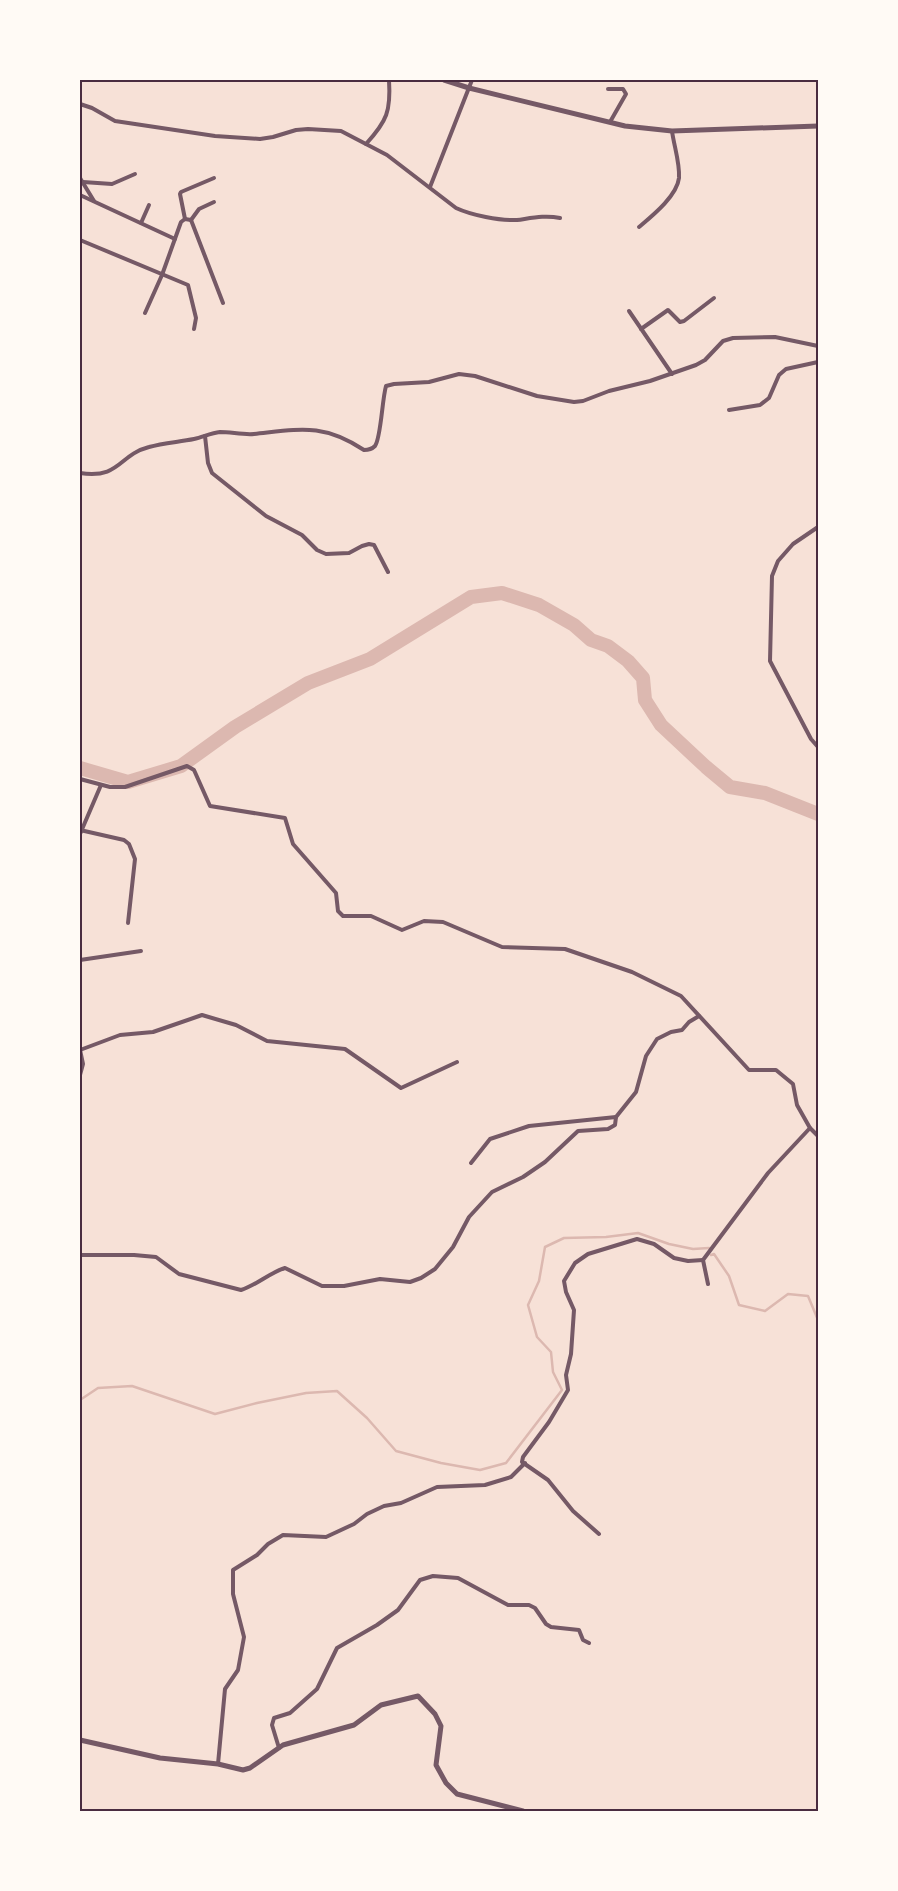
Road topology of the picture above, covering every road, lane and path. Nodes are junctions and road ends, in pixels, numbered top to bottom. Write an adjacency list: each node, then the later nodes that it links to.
1 (389, 80): 10 (street)
2 (444, 80): 4 (street)
3 (472, 80): 4 (street)
4 (469, 88): 7 (street); 15 (street)
5 (608, 90): 7 (street)
6 (80, 104): 10 (street)
7 (610, 122): 9 (street)
8 (818, 126): 9 (street)
9 (672, 131): 24 (street)
10 (366, 144): 15 (street)
11 (135, 174): 14 (street)
12 (80, 178): 14 (street)
13 (214, 178): 21 (street)
14 (83, 182): 17 (street)
15 (430, 186): 20 (street)
16 (80, 195): 17 (street)
17 (94, 201): 23 (street)
18 (214, 202): 22 (street)
19 (149, 205): 23 (street)
20 (560, 218)
21 (185, 219): 22 (street); 25 (street)
22 (191, 220): 29 (street)
23 (141, 223): 25 (street)
24 (639, 227)
25 (175, 239): 27 (street)
26 (80, 240): 27 (street)
27 (162, 274): 31 (street); 33 (street)
28 (714, 298): 32 (street)
29 (223, 303)
30 (629, 311): 32 (street)
31 (145, 313)
32 (642, 329): 36 (street)
33 (194, 330)
34 (818, 346): 36 (street)
35 (818, 362): 37 (street)
36 (672, 374): 38 (street)
37 (729, 410)
38 (205, 436): 39 (street); 41 (street)
39 (80, 473)
40 (818, 527): 42 (street)
41 (388, 572)
42 (818, 747)
43 (80, 780): 44 (street)
44 (101, 785): 45 (street); 49 (street)
45 (80, 831): 46 (street)
46 (128, 923)
47 (141, 951): 48 (street)
48 (80, 960)
49 (699, 1016): 53 (street); 54 (street)
50 (80, 1050): 51 (street); 52 (street)
51 (457, 1062)
52 (80, 1076)
53 (616, 1117): 56 (street); 57 (street)
54 (810, 1128): 55 (street); 58 (street)
55 (818, 1136)
56 (471, 1163)
57 (80, 1255)
58 (703, 1260): 59 (street); 60 (street)
59 (708, 1284)
60 (526, 1463): 61 (street); 65 (street)
61 (599, 1534)
62 (590, 1643): 64 (street)
63 (80, 1740): 65 (street)
64 (279, 1748): 65 (street); 66 (street)
65 (218, 1764)
66 (523, 1811)

